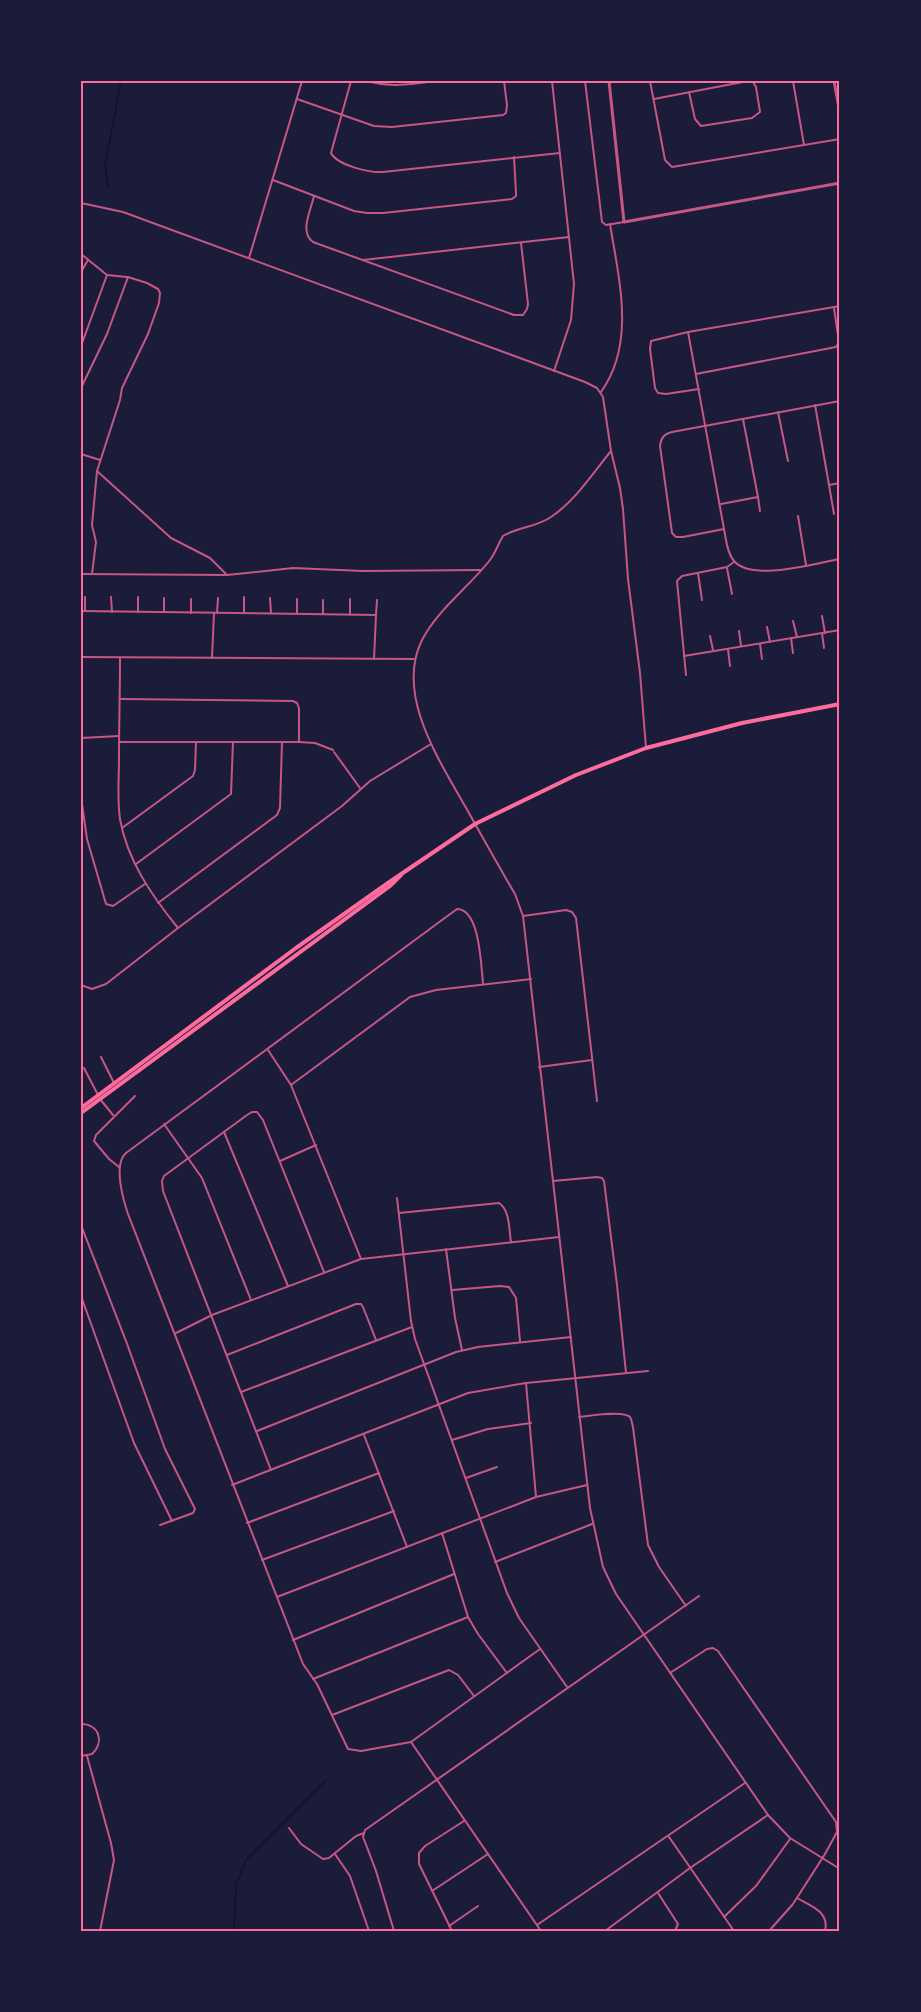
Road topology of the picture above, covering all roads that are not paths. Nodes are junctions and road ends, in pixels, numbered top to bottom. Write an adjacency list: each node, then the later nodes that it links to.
1 (302, 81): 15 (street)
2 (351, 81): 18 (street)
3 (369, 81): 4 (street)
4 (436, 81)
5 (504, 81): 18 (street)
6 (552, 81): 21 (street)
7 (585, 81): 28 (street)
8 (609, 81): 27 (street)
9 (650, 81): 16 (street)
10 (793, 81): 20 (street)
11 (834, 81): 17 (street)
12 (82, 85): 13 (street)
13 (81, 89)
14 (689, 92): 14 (street); 16 (street)
15 (297, 99): 18 (street); 23 (street)
16 (654, 99): 20 (street)
17 (840, 113)
18 (341, 114): 22 (street)
19 (840, 139): 20 (street)
20 (804, 145)
21 (560, 153): 22 (street); 29 (street)
22 (514, 157): 25 (street)
23 (273, 180): 25 (street); 32 (street)
24 (840, 183): 27 (street)
25 (314, 196): 34 (street)
26 (81, 203): 32 (street)
27 (624, 222): 28 (street)
28 (610, 224): 46 (street)
29 (569, 237): 30 (street); 42 (street)
30 (521, 243): 34 (street); 34 (street)
31 (81, 254): 33 (street)
32 (249, 258): 42 (street)
33 (88, 260): 35 (street); 36 (street)
34 (363, 260)
35 (81, 272)
36 (107, 275): 37 (street); 41 (street)
37 (128, 277): 44 (street); 54 (street)
38 (840, 306): 39 (street)
39 (834, 307): 40 (street); 43 (street)
40 (688, 332): 43 (street); 45 (street)
41 (81, 346)
42 (554, 371): 46 (street)
43 (696, 374): 45 (street)
44 (81, 388)
45 (699, 389): 51 (street)
46 (601, 392): 52 (street)
47 (840, 401): 48 (street)
48 (815, 405): 49 (street); 58 (street)
49 (778, 412): 50 (street); 55 (street)
50 (743, 419): 51 (street); 59 (street)
51 (706, 426): 60 (street); 64 (street)
52 (611, 451): 69 (street); 135 (street)
53 (81, 454): 54 (street)
54 (100, 460): 56 (street)
55 (788, 461)
56 (97, 471): 72 (street); 73 (street)
57 (840, 483): 58 (street)
58 (829, 485): 62 (street)
59 (758, 497): 60 (street); 61 (street)
60 (720, 504): 64 (street)
61 (760, 510)
62 (834, 514)
63 (798, 516): 67 (street)
64 (724, 529): 66 (street)
65 (840, 559): 67 (street)
66 (735, 562): 67 (street); 68 (street)
67 (806, 565)
68 (727, 567): 70 (street); 74 (street)
69 (481, 570): 73 (street); 121 (street)
70 (698, 573): 87 (street); 116 (street)
71 (81, 574): 72 (street)
72 (92, 574): 73 (street)
73 (228, 575)
74 (732, 594)
75 (85, 597): 88 (street)
76 (111, 597): 89 (street)
77 (138, 597): 90 (street)
78 (244, 597): 94 (street)
79 (164, 598): 91 (street)
80 (218, 598): 93 (street)
81 (270, 598): 95 (street)
82 (191, 599): 92 (street)
83 (297, 599): 96 (street)
84 (350, 599): 98 (street)
85 (323, 600): 97 (street)
86 (377, 600): 99 (street)
87 (702, 600)
88 (83, 611): 89 (street)
89 (112, 612): 90 (street)
90 (138, 612): 91 (street)
91 (164, 612): 92 (street)
92 (191, 613): 93 (street)
93 (216, 613): 94 (street); 119 (street)
94 (244, 613): 95 (street)
95 (271, 613): 96 (street)
96 (297, 613): 97 (street)
97 (323, 614): 98 (street)
98 (350, 614): 99 (street)
99 (376, 615): 120 (street)
100 (822, 616): 105 (street)
101 (793, 621): 107 (street)
102 (767, 627): 109 (street)
103 (840, 630): 105 (street)
104 (739, 631): 111 (street)
105 (823, 633): 107 (street); 112 (street)
106 (710, 636): 114 (street)
107 (797, 637): 108 (street)
108 (791, 638): 109 (street); 115 (street)
109 (770, 642): 110 (street)
110 (760, 644): 111 (street); 122 (street)
111 (741, 647): 113 (street)
112 (824, 648)
113 (728, 649): 114 (street); 123 (street)
114 (713, 652): 116 (street)
115 (794, 653)
116 (684, 656): 124 (street)
117 (81, 657): 118 (street)
118 (120, 658): 119 (street); 125 (street)
119 (212, 658): 120 (street)
120 (374, 659): 121 (street)
121 (415, 659): 134 (street)
122 (762, 659)
123 (730, 666)
124 (686, 675)
125 (120, 699): 127 (street); 133 (street)
126 (840, 704): 135 (main road)
127 (119, 736): 128 (street); 129 (street)
128 (81, 738)
129 (119, 742): 130 (street); 139 (street)
130 (196, 742): 131 (street); 139 (street)
131 (234, 742): 132 (street); 140 (street)
132 (282, 742): 133 (street); 143 (street)
133 (299, 742): 136 (street)
134 (431, 744): 136 (street); 138 (street)
135 (646, 748): 138 (main road)
136 (360, 788): 145 (street)
137 (81, 797): 142 (street)
138 (475, 824): 141 (main road); 144 (street)
139 (122, 828): 140 (street)
140 (136, 864): 142 (street)
141 (402, 875): 154 (main road); 157 (main road)
142 (145, 883): 143 (street)
143 (159, 903): 145 (street)
144 (523, 916): 146 (street); 151 (street)
145 (178, 928): 148 (street)
146 (531, 979): 147 (street); 152 (street)
147 (483, 983): 149 (street); 155 (street)
148 (81, 985)
149 (267, 1050): 155 (street); 162 (street)
150 (101, 1057): 154 (street)
151 (592, 1060): 152 (street); 158 (street)
152 (539, 1067): 168 (street)
153 (84, 1068): 157 (street)
154 (114, 1083): 157 (main road)
155 (291, 1085): 164 (street)
156 (135, 1096): 161 (street)
157 (99, 1097): 159 (main road); 160 (main road); 161 (street)
158 (597, 1101)
159 (82, 1106)
160 (81, 1113)
161 (114, 1116): 167 (street)
162 (164, 1124): 165 (street); 167 (street)
163 (224, 1132): 165 (street); 166 (street); 178 (street)
164 (316, 1145): 166 (street); 176 (street)
165 (189, 1158): 181 (street); 182 (street)
166 (280, 1161): 177 (street)
167 (119, 1167): 184 (street)
168 (553, 1181): 172 (street); 192 (street)
169 (397, 1198): 170 (street)
170 (399, 1213): 173 (street); 175 (street)
171 (81, 1225): 211 (street)
172 (559, 1237): 173 (street); 185 (street)
173 (511, 1242): 174 (street)
174 (446, 1249): 175 (street); 179 (street)
175 (403, 1254): 176 (street); 183 (street)
176 (361, 1259): 177 (street)
177 (324, 1272): 178 (street)
178 (288, 1286): 181 (street)
179 (452, 1290): 187 (street); 188 (street)
180 (81, 1296): 211 (street)
181 (251, 1300): 182 (street)
182 (212, 1315): 184 (street); 189 (street)
183 (412, 1327): 186 (street); 190 (street)
184 (175, 1333): 206 (street)
185 (571, 1337): 187 (street); 193 (street)
186 (376, 1340): 189 (street); 195 (street)
187 (520, 1343): 188 (street)
188 (462, 1350): 190 (street)
189 (227, 1355): 195 (street)
190 (424, 1364): 196 (street); 199 (street)
191 (648, 1371): 192 (street)
192 (626, 1373): 193 (street)
193 (575, 1379): 194 (street); 197 (street)
194 (526, 1383): 196 (street); 198 (street)
195 (241, 1392): 199 (street)
196 (440, 1403): 200 (street); 201 (street)
197 (579, 1417): 207 (street); 222 (street)
198 (531, 1423): 201 (street); 208 (street)
199 (256, 1431): 203 (street)
200 (364, 1434): 203 (street); 204 (street)
201 (452, 1440): 205 (street)
202 (496, 1467): 205 (street)
203 (271, 1470): 206 (street)
204 (379, 1473): 209 (street); 212 (street)
205 (466, 1479): 210 (street)
206 (232, 1485): 212 (street)
207 (587, 1485): 208 (street); 213 (street)
208 (536, 1497): 210 (street)
209 (394, 1511): 216 (street); 217 (street)
210 (480, 1519): 215 (street); 218 (street)
211 (172, 1521): 214 (street)
212 (247, 1523): 217 (street)
213 (592, 1524): 218 (street); 224 (street)
214 (160, 1525)
215 (442, 1533): 216 (street); 219 (street)
216 (407, 1547): 221 (street)
217 (262, 1560): 221 (street)
218 (495, 1562): 226 (street)
219 (454, 1574): 223 (street); 225 (street)
220 (699, 1596): 222 (street)
221 (276, 1597): 225 (street)
222 (686, 1606): 224 (street)
223 (468, 1617): 227 (street); 229 (street)
224 (644, 1635): 228 (street); 230 (street)
225 (293, 1640): 229 (street)
226 (540, 1649): 227 (street); 230 (street)
227 (507, 1673): 231 (street)
228 (670, 1673): 238 (street); 247 (street)
229 (313, 1679): 232 (street)
230 (567, 1687): 237 (street)
231 (474, 1696): 232 (street); 234 (street)
232 (331, 1715): 234 (street)
233 (81, 1724): 236 (street)
234 (411, 1742): 237 (street)
235 (81, 1756): 236 (street)
236 (87, 1756): 257 (street)
237 (437, 1778): 240 (street); 242 (street)
238 (746, 1783): 239 (street); 243 (street)
239 (768, 1815): 244 (street); 248 (street)
240 (464, 1820): 246 (street); 250 (street)
241 (290, 1828): 245 (street)
242 (364, 1833): 245 (street); 261 (street)
243 (668, 1836): 248 (street); 255 (street)
244 (790, 1838): 247 (street); 254 (street)
245 (335, 1854): 260 (street)
246 (488, 1854): 250 (street); 255 (street)
247 (822, 1858): 249 (street); 252 (street)
248 (690, 1868): 251 (street); 254 (street)
249 (840, 1869)
250 (432, 1891): 256 (street)
251 (658, 1893): 264 (street); 265 (street)
252 (797, 1898): 267 (street); 268 (street)
253 (478, 1906): 256 (street)
254 (724, 1917): 266 (street)
255 (537, 1925): 263 (street)
256 (449, 1926): 262 (street)
257 (100, 1931)
258 (282, 1931): 259 (street)
259 (318, 1931)
260 (369, 1931)
261 (394, 1931)
262 (452, 1931)
263 (541, 1931)
264 (605, 1931)
265 (675, 1931)
266 (734, 1931)
267 (769, 1931)
268 (825, 1931)

